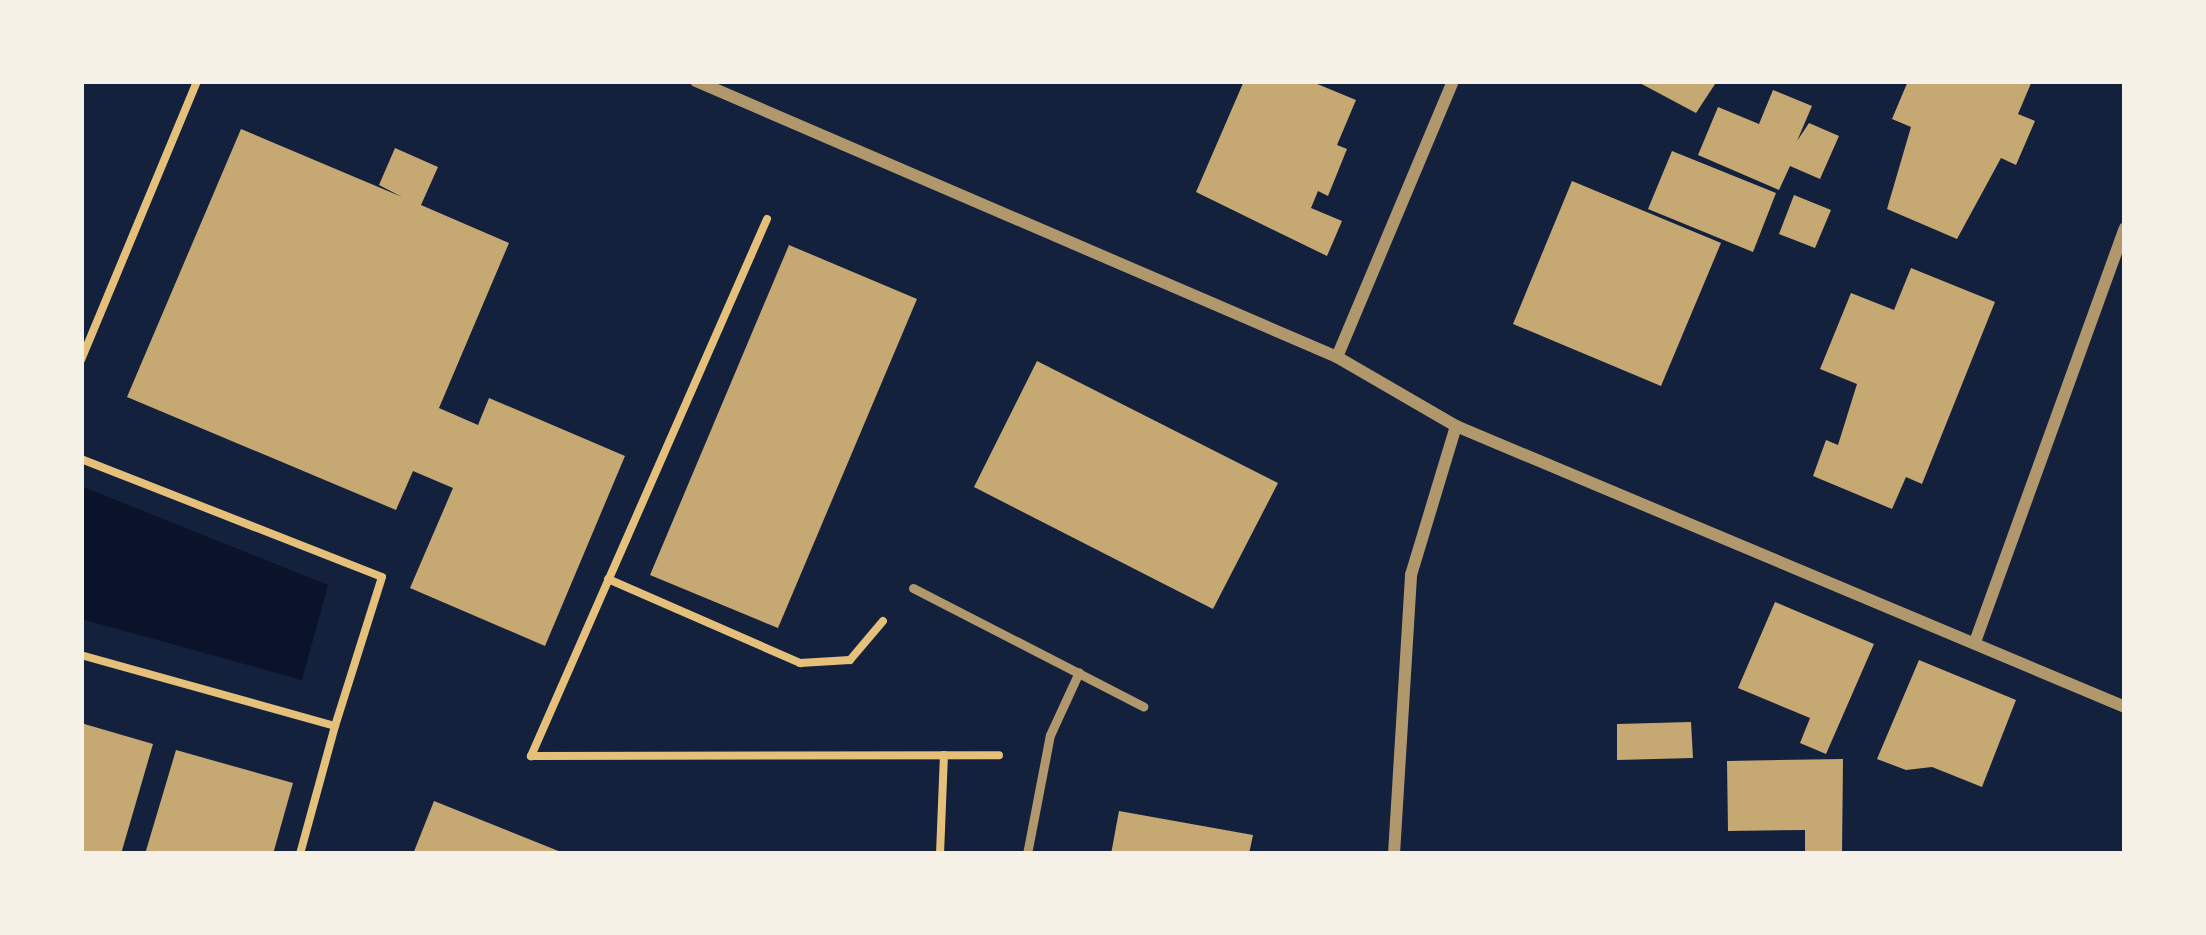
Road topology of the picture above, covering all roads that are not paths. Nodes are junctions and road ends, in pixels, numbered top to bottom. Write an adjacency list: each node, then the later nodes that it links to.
1 (696, 81): 4 (street)
2 (1454, 81): 4 (street)
3 (2125, 228): 7 (street)
4 (1337, 357): 5 (street)
5 (1456, 426): 7 (street); 12 (street)
6 (913, 588): 8 (lane)
7 (1975, 642): 10 (street)
8 (1079, 672): 9 (lane); 11 (lane)
9 (1143, 706)
10 (2125, 707)
11 (1027, 854)
12 (1394, 854)

